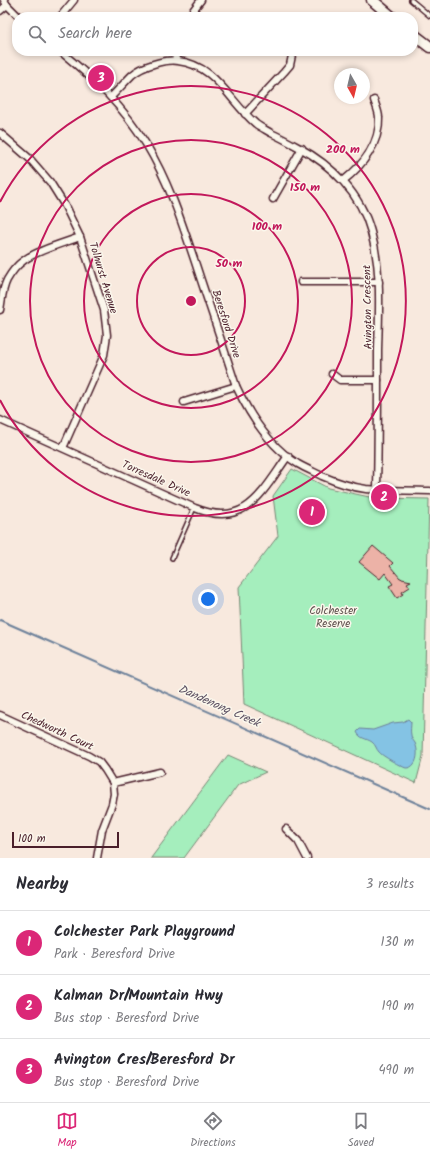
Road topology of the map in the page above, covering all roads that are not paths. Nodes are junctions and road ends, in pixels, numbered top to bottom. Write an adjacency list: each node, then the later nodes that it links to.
1 (74, 0): 8 (street)
2 (201, 0): 9 (street)
3 (372, 0): 10 (main road)
4 (411, 0): 11 (lane)
5 (5, 2): 6 (street); 7 (street)
6 (0, 11)
7 (14, 12)
8 (64, 12)
9 (192, 12)
10 (386, 12)
11 (430, 16)
12 (418, 38): 13 (main road)
13 (428, 47)
14 (66, 56): 18 (street, Beresford Drive)
15 (176, 56): 17 (street)
16 (292, 56): 20 (street)
17 (176, 60): 18 (street, Avington Crescent); 20 (street, Avington Crescent)
18 (111, 97): 31 (street, Beresford Drive)
19 (374, 100): 23 (street)
20 (245, 114): 22 (street, Avington Crescent)
21 (0, 133): 25 (street, Tolhurst Avenue)
22 (302, 148): 23 (street, Avington Crescent); 24 (street)
23 (342, 181): 27 (street, Avington Crescent)
24 (273, 199)
25 (80, 237): 28 (street); 34 (street, Tolhurst Avenue)
26 (301, 282): 27 (street)
27 (379, 282): 30 (street, Avington Crescent)
28 (0, 310)
29 (332, 374): 30 (street)
30 (378, 380): 36 (street, Avington Crescent)
31 (236, 386): 32 (street); 35 (street, Beresford Drive)
32 (184, 402)
33 (0, 420): 34 (street, Torresdale Drive)
34 (63, 448): 38 (street, Torresdale Drive)
35 (288, 456): 36 (street, Beresford Drive); 38 (street, Torresdale Drive)
36 (377, 489): 37 (street, Beresford Drive)
37 (430, 490)
38 (195, 508): 39 (lane)
39 (172, 558)
40 (0, 715): 42 (street, Chedworth Court)
41 (160, 772): 42 (street)
42 (113, 783): 44 (street)
43 (286, 829): 45 (street)
44 (97, 858)
45 (307, 858)

